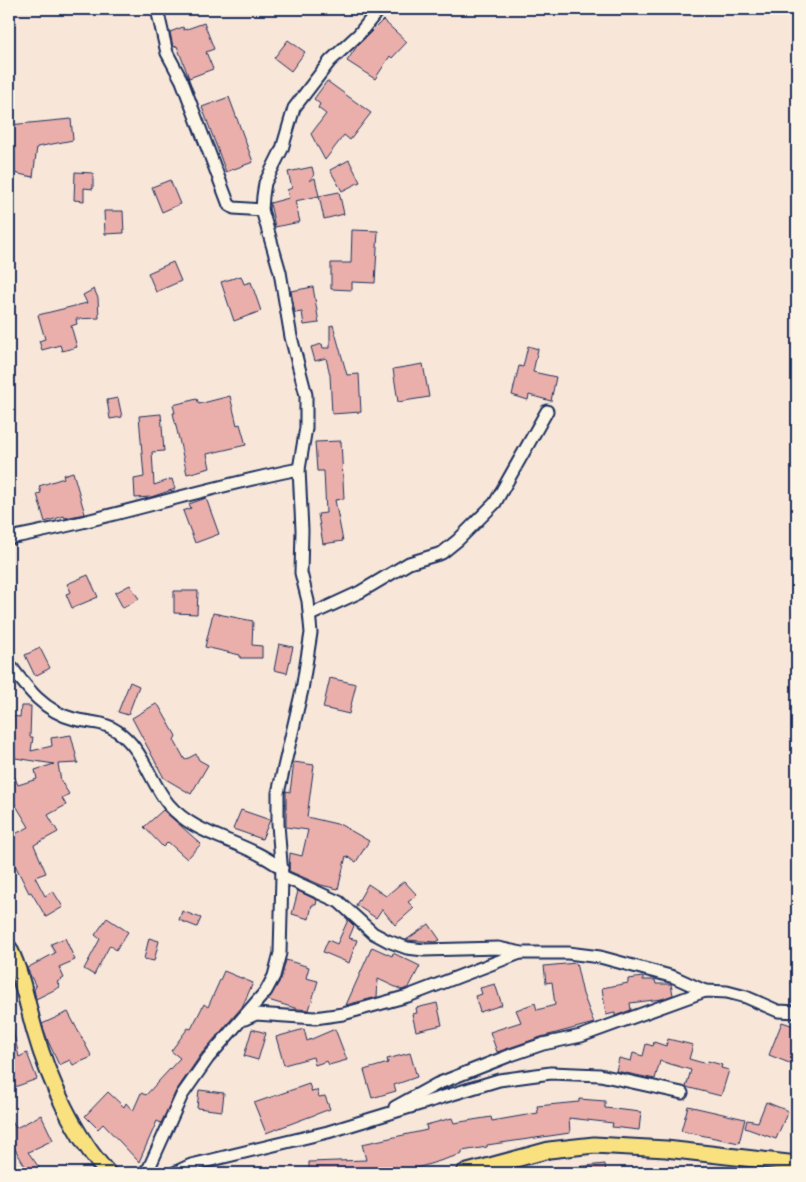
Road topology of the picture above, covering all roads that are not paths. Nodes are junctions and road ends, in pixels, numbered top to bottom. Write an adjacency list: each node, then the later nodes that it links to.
1 (157, 9): 3 (street)
2 (379, 9): 3 (street)
3 (262, 210): 5 (street)
4 (546, 411): 7 (street)
5 (299, 469): 6 (street); 7 (street)
6 (9, 538)
7 (310, 615): 9 (street)
8 (9, 664): 9 (street)
9 (282, 872): 11 (street); 14 (street)
10 (9, 948): 18 (main road)
11 (522, 953): 12 (street); 14 (street)
12 (705, 991): 13 (street); 16 (street)
13 (797, 1012)
14 (241, 1020): 19 (street)
15 (682, 1093): 16 (street)
16 (376, 1117): 20 (street)
17 (797, 1164): 21 (main road)
18 (108, 1173)
19 (143, 1173)
20 (174, 1173)
21 (464, 1173)

